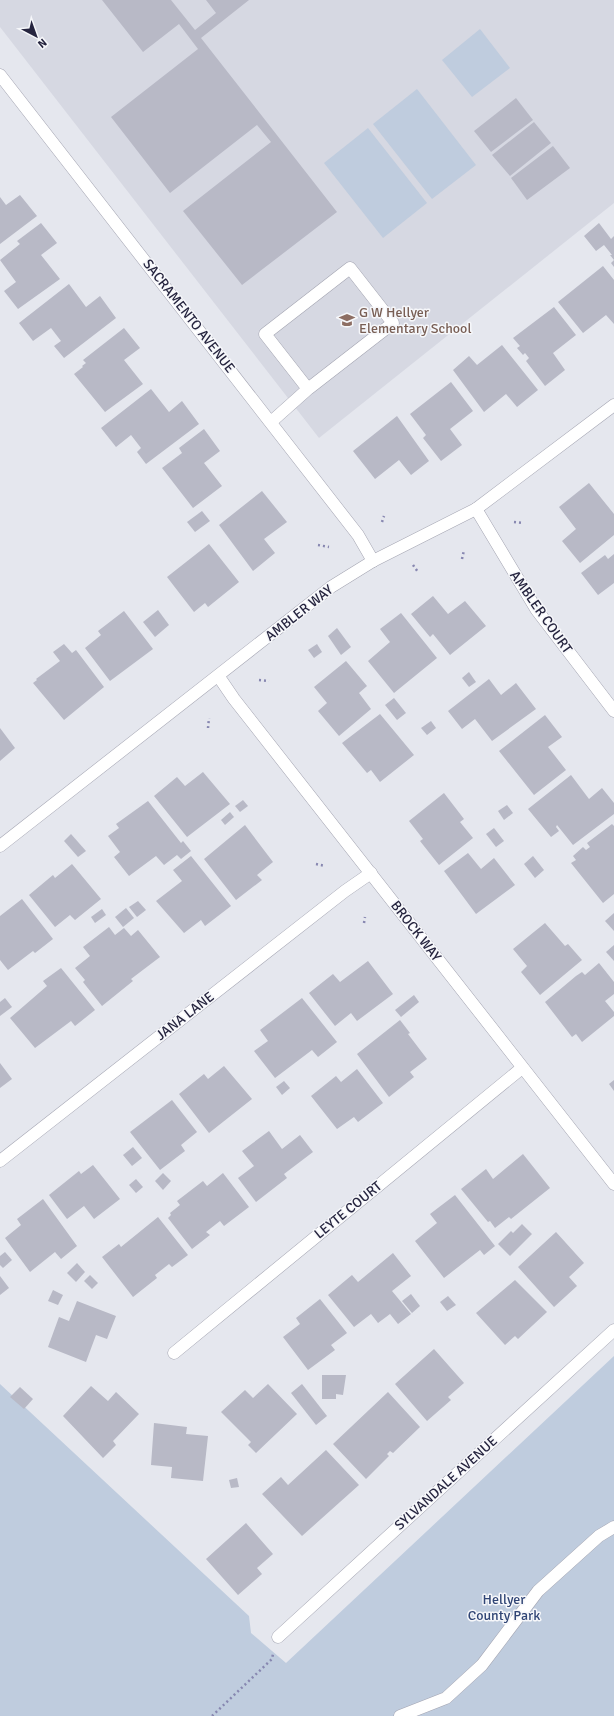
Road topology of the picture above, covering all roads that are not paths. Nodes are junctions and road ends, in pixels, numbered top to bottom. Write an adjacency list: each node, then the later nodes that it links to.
1 (0, 75): 4 (street, SACRAMENTO AVENUE)
2 (308, 389): 2 (street); 4 (street)
3 (614, 405): 5 (street, AMBLER WAY)
4 (271, 422): 6 (street, SACRAMENTO AVENUE)
5 (476, 509): 6 (street, AMBLER WAY); 8 (street, AMBLER COURT)
6 (373, 561): 7 (street, AMBLER WAY)
7 (219, 677): 9 (street, AMBLER WAY); 10 (street, BROCK WAY)
8 (614, 711)
9 (0, 846)
10 (371, 873): 11 (street, BROCK WAY); 12 (street, JANA LANE)
11 (522, 1068): 13 (street, BROCK WAY); 15 (street, LEYTE COURT)
12 (0, 1161)
13 (614, 1184)
14 (614, 1330): 17 (street, SYLVANDALE AVENUE)
15 (174, 1353)
16 (614, 1527): 18 (street)
17 (278, 1637)
18 (400, 1716)

